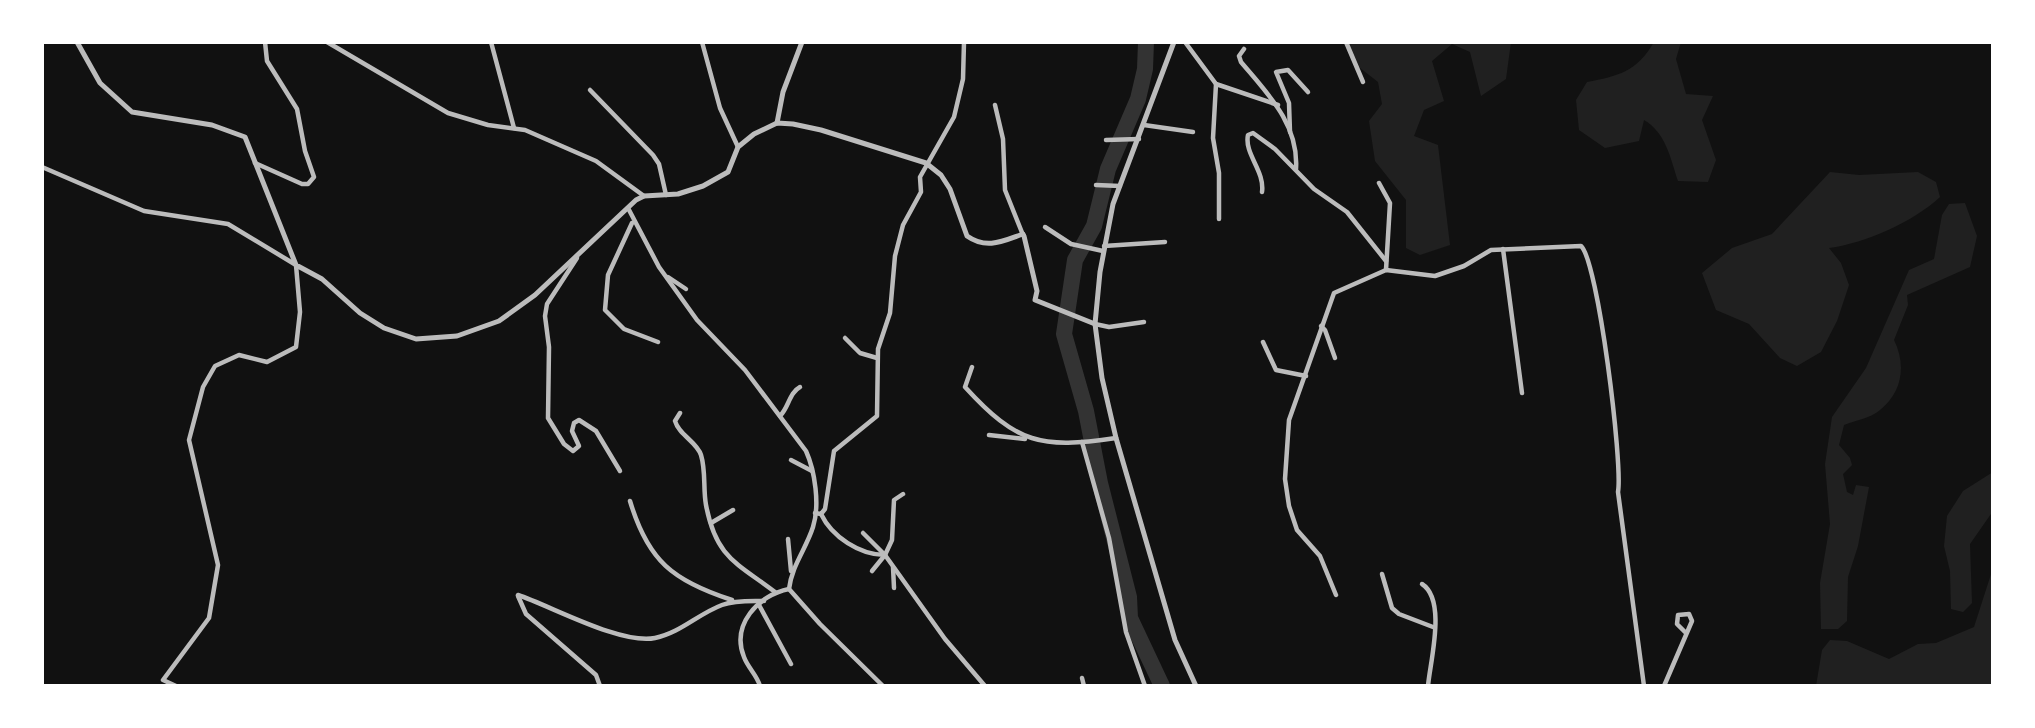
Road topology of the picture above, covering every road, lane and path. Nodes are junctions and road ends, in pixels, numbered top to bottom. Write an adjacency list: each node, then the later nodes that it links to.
1 (77, 42): 26 (street)
2 (265, 42): 26 (street)
3 (327, 42): 20 (street)
4 (491, 42): 20 (street)
5 (702, 42): 25 (street)
6 (802, 42): 18 (street)
7 (964, 42): 27 (street)
8 (1174, 42): 19 (street)
9 (1185, 42): 13 (street)
10 (1346, 42): 12 (street)
11 (1244, 49): 17 (street)
12 (1363, 82)
13 (1216, 84): 17 (street); 37 (street)
14 (590, 90): 35 (street)
15 (1308, 92): 22 (street)
16 (995, 104): 40 (street)
17 (1279, 105): 22 (street)
18 (777, 123): 25 (street); 27 (street)
19 (1144, 125): 21 (street); 23 (street)
20 (514, 128): 34 (street)
21 (1193, 132)
22 (1290, 132): 29 (street)
23 (1139, 139): 24 (street); 32 (street)
24 (1106, 140)
25 (738, 147): 35 (street)
26 (255, 163): 46 (street)
27 (926, 163): 40 (street); 56 (street)
28 (42, 167): 46 (street)
29 (1296, 169): 33 (street); 45 (street)
30 (1380, 183): 45 (street)
31 (1096, 185): 32 (street)
32 (1120, 187): 42 (street)
33 (1262, 192)
34 (644, 196): 35 (street); 36 (street)
35 (666, 196)
36 (628, 208): 38 (street); 44 (street)
37 (1219, 219)
38 (633, 222): 48 (street); 54 (street)
39 (1045, 227): 42 (street)
40 (1023, 235): 51 (street)
41 (1165, 242): 42 (street)
42 (1104, 248): 51 (street)
43 (1503, 248): 47 (street); 61 (street); 105 (street)
44 (577, 257): 46 (street); 69 (street)
45 (1386, 261): 47 (street)
46 (296, 265): 95 (street)
47 (1386, 270): 52 (street)
48 (667, 276): 49 (street); 63 (street)
49 (686, 289)
50 (1144, 322): 51 (street)
51 (1095, 324): 65 (street)
52 (1321, 326): 57 (street); 59 (street)
53 (845, 338): 56 (street)
54 (658, 342)
55 (1263, 342): 59 (street)
56 (877, 358): 74 (street)
57 (1335, 358)
58 (972, 367): 66 (street)
59 (1306, 376): 87 (street)
60 (800, 387): 63 (street)
61 (1522, 393)
62 (680, 413): 75 (street)
63 (780, 416): 70 (street)
64 (989, 435): 66 (street)
65 (1116, 438): 67 (street); 103 (street)
66 (1026, 439): 67 (street)
67 (1083, 442): 102 (street)
68 (791, 460): 70 (street)
69 (620, 471)
70 (813, 472): 74 (street)
71 (903, 494): 78 (street)
72 (630, 500): 89 (street)
73 (733, 510): 75 (street)
74 (818, 513): 78 (street); 81 (street)
75 (711, 523): 86 (street)
76 (863, 533): 78 (street)
77 (788, 539): 81 (street)
78 (885, 555): 79 (street); 80 (street)
79 (893, 566): 84 (street); 100 (street)
80 (872, 571)
81 (792, 572): 85 (street)
82 (1382, 574): 91 (street)
83 (1422, 584): 91 (street)
84 (894, 588)
85 (789, 589): 86 (street); 99 (street)
86 (775, 592): 88 (street)
87 (1336, 595)
88 (764, 601): 89 (street); 90 (street)
89 (736, 602): 97 (street)
90 (759, 605): 93 (street); 98 (street)
91 (1434, 628): 104 (street)
92 (1686, 633): 92 (street); 106 (street)
93 (791, 664)
94 (1082, 678): 101 (street)
95 (163, 683): 96 (street)
96 (176, 686)
97 (600, 686)
98 (760, 686)
99 (883, 686)
100 (985, 686)
101 (1084, 686)
102 (1145, 686)
103 (1196, 686)
104 (1429, 686)
105 (1644, 686)
106 (1664, 686)

